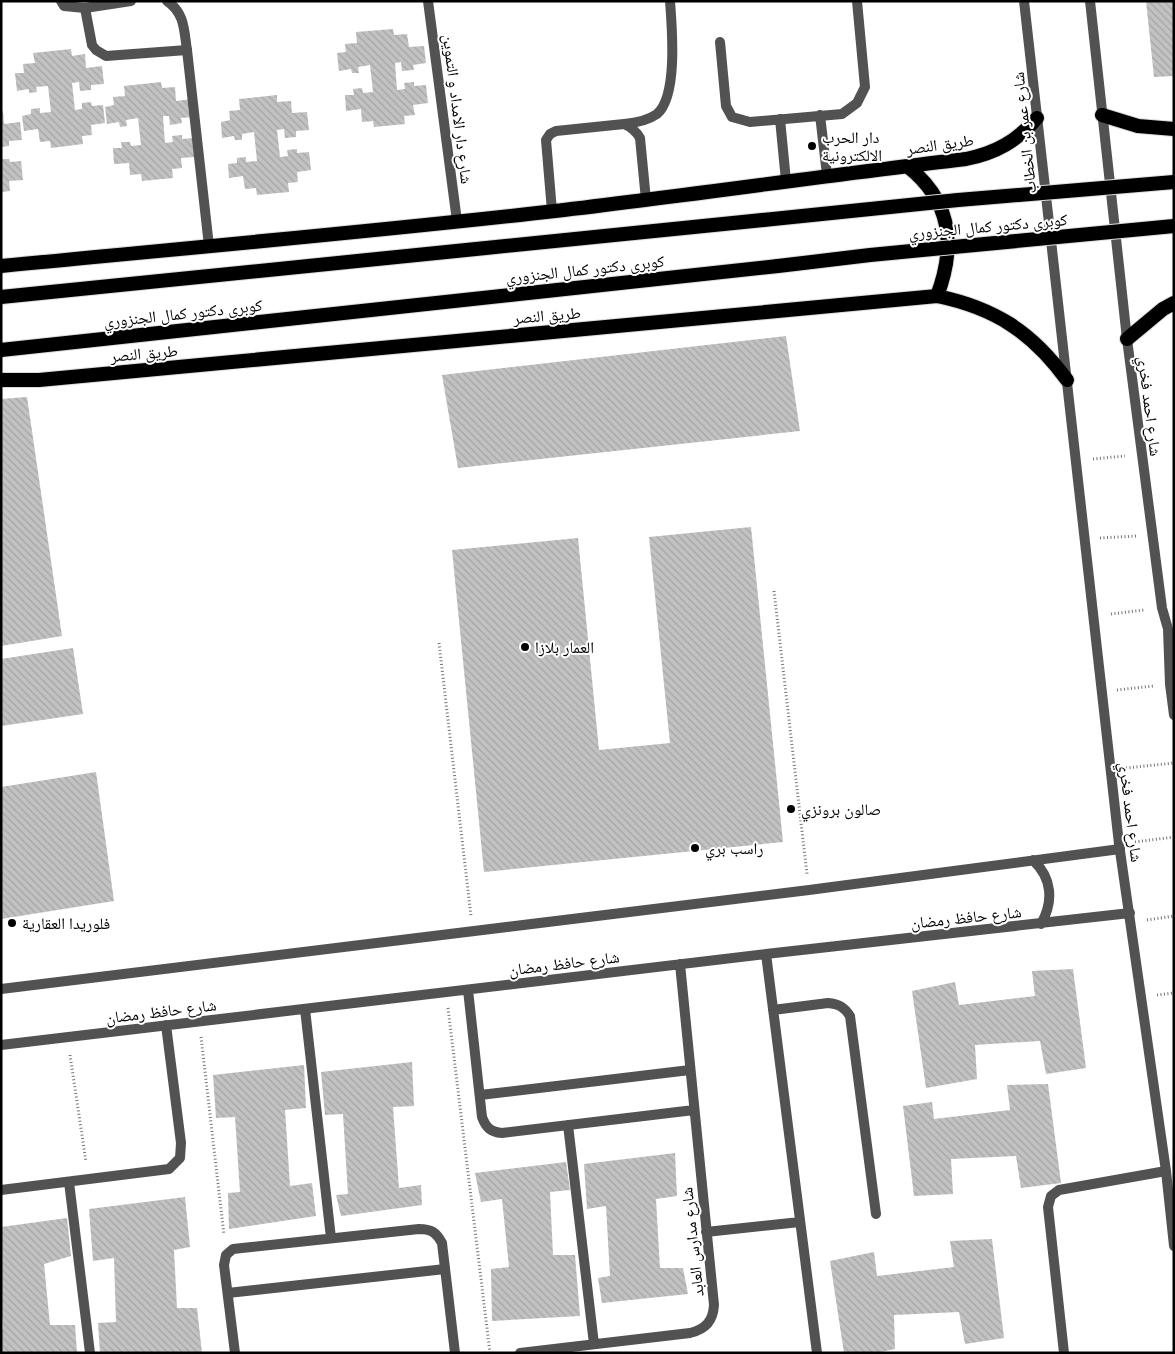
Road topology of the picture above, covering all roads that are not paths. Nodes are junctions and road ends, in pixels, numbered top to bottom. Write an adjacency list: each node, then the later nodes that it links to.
1 (60, 1): 9 (street)
2 (131, 1): 9 (street)
3 (168, 1): 11 (street)
4 (428, 1): 24 (street, شارع دار الامداد و التموين)
5 (670, 1): 16 (street)
6 (857, 1): 12 (street)
7 (1024, 1): 14 (street, شارع عمر بن الخطاب)
8 (1090, 1): 13 (street)
9 (85, 8): 11 (street)
10 (720, 42): 15 (street)
11 (187, 50): 26 (street)
12 (820, 115): 15 (street); 19 (street)
13 (1102, 115): 17 (highway); 31 (street)
14 (1037, 118): 18 (highway, طريق النصر); 34 (street, شارع عمر بن الخطاب)
15 (780, 119): 20 (street)
16 (624, 124): 22 (street); 23 (street)
17 (1174, 129)
18 (907, 166): 19 (highway, طريق النصر); 28 (highway)
19 (827, 175): 20 (highway, طريق النصر)
20 (786, 181): 22 (highway, طريق النصر)
21 (1174, 181): 29 (highway, كوبرى دكتور كمال الجنزوري, bridge)
22 (646, 200): 23 (highway, طريق النصر)
23 (552, 211): 24 (highway, طريق النصر)
24 (457, 222): 26 (highway, طريق النصر)
25 (1174, 226): 32 (highway, كوبرى دكتور كمال الجنزوري, bridge)
26 (209, 246): 27 (highway, طريق النصر)
27 (1, 266)
28 (937, 296): 33 (highway, طريق النصر); 34 (highway, طريق النصر)
29 (1, 297)
30 (1174, 303): 31 (highway)
31 (1127, 339): 35 (street, شارع احمد فخري)
32 (1, 350)
33 (1, 380)
34 (1067, 380): 37 (street, شارع احمد فخري)
35 (1171, 632): 36 (street, شارع احمد فخري)
36 (1174, 715)
37 (1120, 847): 38 (street); 39 (street, شارع احمد فخري)
38 (1033, 860): 40 (street); 43 (street)
39 (1130, 918): 40 (street, شارع حافظ رمضان); 53 (street, شارع احمد فخري)
40 (1041, 924): 41 (street, شارع حافظ رمضان)
41 (766, 954): 42 (street, شارع حافظ رمضان); 46 (street)
42 (680, 964): 44 (street, شارع حافظ رمضان); 49 (street, شارع مدارس العابد)
43 (1, 989)
44 (468, 990): 45 (street, شارع حافظ رمضان); 50 (street)
45 (305, 1009): 47 (street, شارع حافظ رمضان); 59 (street)
46 (773, 1010): 56 (street); 57 (street)
47 (166, 1025): 48 (street, شارع حافظ رمضان); 54 (street)
48 (1, 1044)
49 (690, 1070): 50 (street); 51 (street, شارع مدارس العابد)
50 (480, 1095): 52 (street)
51 (694, 1110): 52 (street); 58 (street, شارع مدارس العابد)
52 (568, 1125): 63 (street)
53 (1166, 1171): 60 (street, شارع احمد فخري); 69 (street)
54 (69, 1182): 55 (street); 64 (street)
55 (1, 1190)
56 (876, 1214)
57 (800, 1222): 58 (street); 68 (street)
58 (706, 1232): 63 (street, شارع مدارس العابد)
59 (331, 1238): 61 (street); 62 (street)
60 (1174, 1246)
61 (445, 1269): 62 (street); 66 (street)
62 (228, 1293): 65 (street)
63 (594, 1344): 67 (street, شارع مدارس العابد)
64 (90, 1353)
65 (235, 1353)
66 (455, 1353)
67 (520, 1353)
68 (817, 1353)
69 (1064, 1353)

